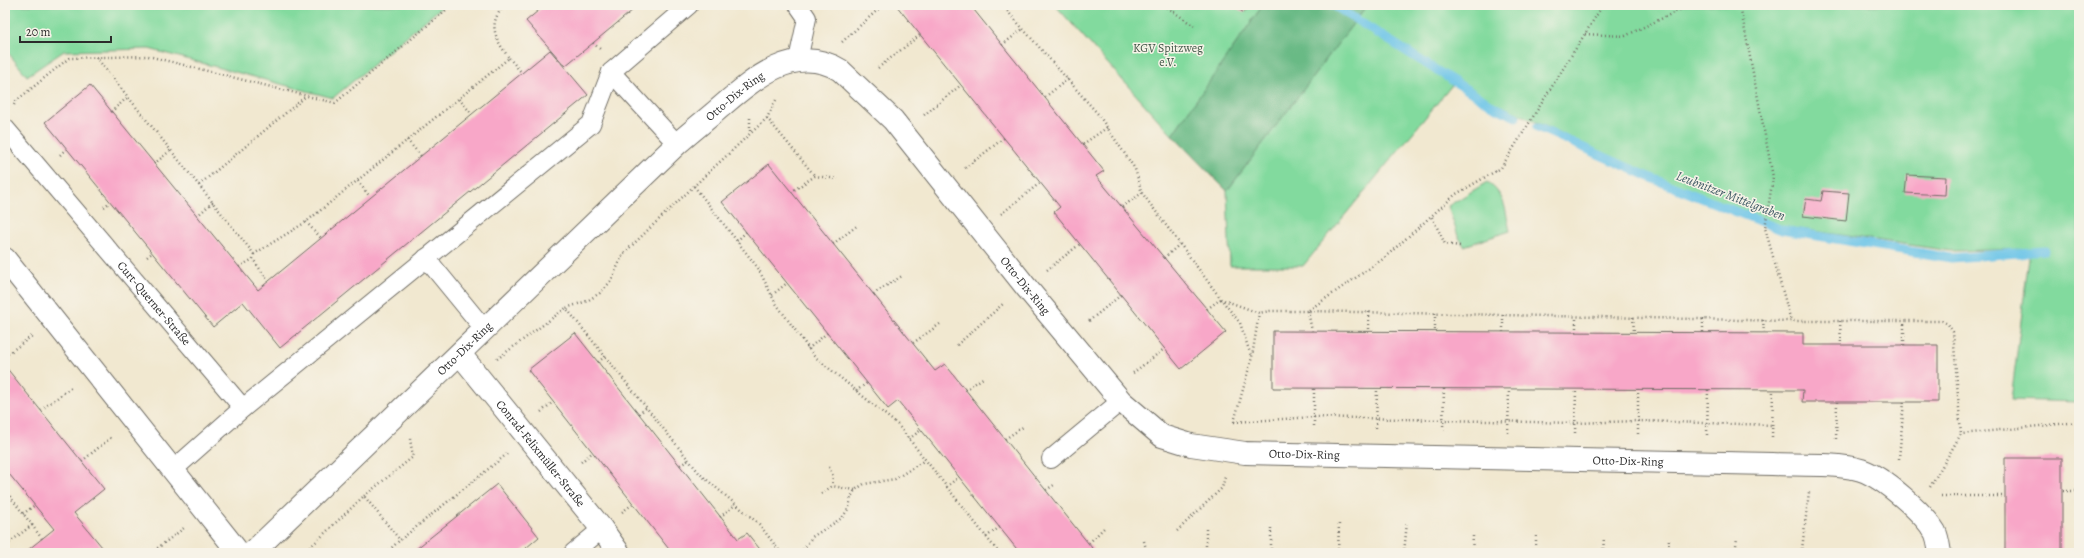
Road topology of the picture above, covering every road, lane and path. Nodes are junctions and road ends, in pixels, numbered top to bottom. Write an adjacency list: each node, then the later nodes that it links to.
1 (452, 5): 24 (path)
2 (505, 5): 17 (path)
3 (689, 5): 19 (lane)
4 (798, 5): 18 (lane)
5 (883, 5): 18 (path)
6 (1002, 5): 12 (path)
7 (1164, 5): 11 (path)
8 (1602, 5): 13 (path)
9 (1690, 5): 13 (path)
10 (1740, 5): 90 (path)
11 (1194, 26)
12 (1023, 29): 15 (path); 21 (path)
13 (1584, 34): 53 (path)
14 (920, 35): 22 (path)
15 (1002, 45)
16 (96, 57): 24 (path); 25 (path); 30 (path)
17 (509, 58): 20 (path); 27 (path)
18 (808, 61): 22 (street, Otto-Dix-Ring); 35 (street, Otto-Dix-Ring)
19 (611, 72): 35 (lane); 65 (lane)
20 (522, 74)
21 (1068, 79): 26 (path); 31 (path)
22 (856, 85): 32 (street, Otto-Dix-Ring)
23 (961, 85): 32 (path)
24 (305, 96): 44 (path)
25 (128, 97): 28 (path); 37 (path)
26 (1045, 97)
27 (459, 99): 29 (path); 34 (path)
28 (112, 112)
29 (472, 114)
30 (8, 120): 134 (lane, Curt-Querner-Straße)
31 (1108, 128): 36 (path); 48 (path)
32 (902, 132): 45 (street, Otto-Dix-Ring)
33 (1004, 138): 45 (path)
34 (407, 140): 38 (path); 42 (path)
35 (677, 144): 94 (street, Otto-Dix-Ring)
36 (1083, 144)
37 (171, 150): 39 (path); 44 (path)
38 (421, 156)
39 (154, 164)
40 (815, 176): 41 (path); 46 (path); 47 (path)
41 (838, 178)
42 (358, 181): 49 (path); 54 (path)
43 (1040, 183): 56 (path)
44 (199, 185): 50 (path)
45 (944, 185): 56 (street, Otto-Dix-Ring)
46 (694, 186): 59 (path); 78 (path)
47 (791, 192)
48 (1142, 193): 51 (path); 62 (path)
49 (370, 197)
50 (213, 202): 52 (path); 64 (path)
51 (1122, 207)
52 (197, 216)
53 (1432, 217): 63 (path); 80 (path)
54 (306, 222): 58 (path); 64 (path)
55 (858, 225): 60 (path)
56 (981, 230): 73 (street, Otto-Dix-Ring)
57 (746, 232): 59 (path)
58 (321, 238)
59 (737, 240): 75 (path)
60 (833, 244)
61 (1080, 244): 73 (path)
62 (1180, 244): 66 (path); 77 (path)
63 (1460, 246)
64 (254, 254): 68 (path)
65 (426, 258): 94 (lane); 134 (lane)
66 (1164, 258)
67 (5, 259): 88 (street)
68 (253, 259): 69 (path); 71 (path)
69 (239, 267)
70 (902, 276): 74 (path)
71 (268, 281)
72 (787, 283): 75 (path)
73 (1025, 286): 104 (street, Otto-Dix-Ring); 106 (path)
74 (873, 294)
75 (772, 295): 109 (path)
76 (1120, 295): 104 (path)
77 (1221, 299): 79 (path); 82 (path); 114 (path)
78 (566, 308): 113 (path); 117 (path)
79 (1207, 309)
80 (1308, 311): 81 (path); 82 (path); 95 (path)
81 (1369, 312): 83 (path); 96 (path)
82 (1259, 313): 114 (path)
83 (1435, 314): 84 (path); 97 (path)
84 (1503, 315): 85 (path); 98 (path)
85 (1576, 316): 86 (path); 99 (path)
86 (1633, 317): 87 (path); 100 (path)
87 (1703, 319): 89 (path); 101 (path)
88 (54, 320): 112 (path); 116 (street)
89 (1763, 320): 90 (path); 102 (path)
90 (1791, 321): 91 (path)
91 (1840, 321): 92 (path); 107 (path)
92 (1904, 321): 108 (path); 149 (path)
93 (940, 324): 105 (path)
94 (485, 330): 111 (street, Otto-Dix-Ring)
95 (1312, 331)
96 (1369, 331)
97 (1435, 331)
98 (1503, 332)
99 (1576, 332)
100 (1634, 332)
101 (1703, 332)
102 (1764, 332)
103 (827, 333): 109 (path)
104 (1068, 338): 130 (street, Otto-Dix-Ring)
105 (913, 343)
106 (957, 345)
107 (1841, 345)
108 (1904, 346)
109 (808, 349): 129 (path)
110 (1164, 349): 130 (path)
111 (460, 354): 117 (street, Conrad-Felixmüller-Straße); 210 (street, Otto-Dix-Ring)
112 (5, 356)
113 (606, 356): 115 (path); 133 (path)
114 (1252, 357): 143 (path)
115 (598, 362)
116 (94, 370): 135 (path); 140 (street)
117 (476, 374): 151 (street, Conrad-Felixmüller-Straße)
118 (984, 378): 126 (path)
119 (867, 383): 129 (path)
120 (1314, 389): 137 (path)
121 (1377, 389): 138 (path)
122 (1444, 389): 139 (path)
123 (1509, 389): 141 (path)
124 (1576, 389): 144 (path)
125 (1638, 389): 142 (path)
126 (966, 390)
127 (1708, 390): 146 (path)
128 (1773, 390): 146 (path)
129 (856, 391): 152 (path)
130 (1116, 396): 155 (street, Otto-Dix-Ring); 159 (lane)
131 (1837, 402): 154 (path)
132 (1904, 402): 175 (path)
133 (647, 407): 136 (path); 160 (path)
134 (243, 408): 169 (lane)
135 (41, 410)
136 (639, 414)
137 (1314, 417): 138 (path); 143 (path); 156 (path)
138 (1376, 418): 139 (path); 157 (path)
139 (1443, 419): 141 (path); 158 (path)
140 (133, 420): 163 (path); 169 (street)
141 (1508, 420): 144 (path)
142 (1638, 421): 144 (path); 146 (path); 164 (path)
143 (1234, 422): 155 (path)
144 (1575, 422): 162 (path)
145 (2079, 422): 149 (path)
146 (1707, 424): 165 (path)
147 (1023, 427): 153 (path)
148 (921, 430): 152 (path)
149 (1961, 434): 181 (path)
150 (409, 435): 179 (path)
151 (527, 437): 193 (street, Conrad-Felixmüller-Straße); 203 (path)
152 (909, 439): 161 (path)
153 (1005, 439)
154 (1836, 441)
155 (1226, 450): 156 (street, Otto-Dix-Ring); 195 (path)
156 (1314, 454): 157 (street, Otto-Dix-Ring)
157 (1376, 456): 158 (street, Otto-Dix-Ring)
158 (1442, 457): 162 (street, Otto-Dix-Ring)
159 (1051, 459)
160 (689, 460): 166 (path); 183 (path)
161 (925, 460): 172 (path); 174 (path)
162 (1575, 460): 164 (street, Otto-Dix-Ring)
163 (82, 461)
164 (1638, 462): 165 (street, Otto-Dix-Ring)
165 (1706, 464): 167 (street, Otto-Dix-Ring)
166 (680, 465)
167 (1811, 466): 175 (street, Otto-Dix-Ring); 207 (path)
168 (829, 467): 171 (path)
169 (174, 469): 184 (street)
170 (959, 477): 172 (path)
171 (832, 486): 174 (path); 178 (path)
172 (946, 486): 198 (path)
173 (5, 490): 185 (path)
174 (855, 490): 216 (path)
175 (1896, 490): 181 (street, Otto-Dix-Ring)
176 (2062, 491): 177 (path)
177 (2079, 491)
178 (821, 494)
179 (364, 496): 203 (path); 211 (path)
180 (2005, 496): 181 (path)
181 (1921, 504): 228 (street, Otto-Dix-Ring)
182 (35, 505): 185 (path)
183 (735, 505): 186 (path); 215 (path)
184 (207, 511): 208 (path); 209 (street)
185 (23, 514): 189 (path)
186 (720, 517)
187 (1407, 522): 222 (path)
188 (1339, 524): 221 (path)
189 (32, 525): 201 (path); 206 (path)
190 (1272, 525): 220 (path)
191 (1000, 527): 198 (path)
192 (1105, 527): 205 (path)
193 (602, 529): 213 (lane); 214 (street, Conrad-Felixmüller-Straße)
194 (1206, 529): 219 (path)
195 (1177, 531)
196 (1473, 536): 223 (path)
197 (1536, 536): 224 (path)
198 (986, 537): 217 (path)
199 (1604, 537): 225 (path)
200 (1737, 538): 227 (path)
201 (42, 539)
202 (1669, 539): 226 (path)
203 (400, 540): 212 (path)
204 (1144, 541): 218 (path)
205 (1089, 543)
206 (5, 546)
207 (1802, 549)
208 (151, 553)
209 (239, 553)
210 (252, 553)
211 (304, 553)
212 (386, 553)
213 (573, 553)
214 (619, 553)
215 (781, 553)
216 (801, 553)
217 (999, 553)
218 (1147, 553)
219 (1206, 553)
220 (1271, 553)
221 (1338, 553)
222 (1404, 553)
223 (1472, 553)
224 (1536, 553)
225 (1603, 553)
226 (1668, 553)
227 (1735, 553)
228 (1940, 553)

